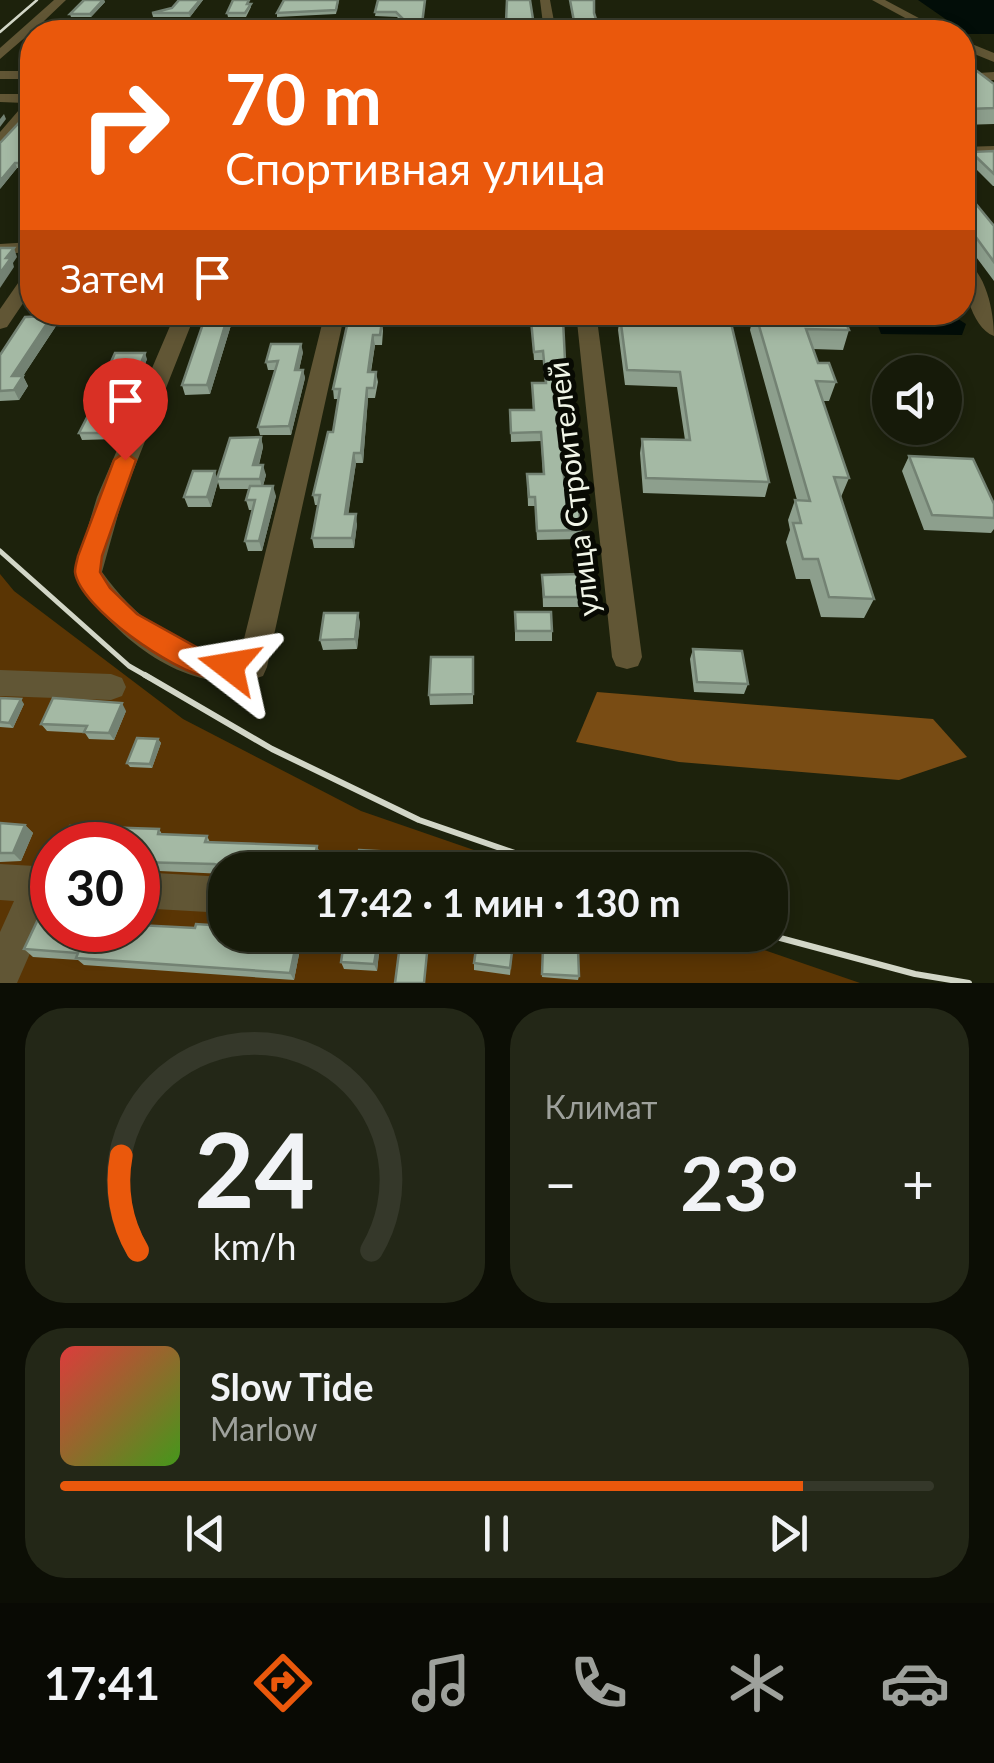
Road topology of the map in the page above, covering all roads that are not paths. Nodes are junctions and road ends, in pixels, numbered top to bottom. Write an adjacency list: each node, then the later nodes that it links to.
1 (62, 0): 3 (street)
2 (877, 0): 4 (street)
3 (40, 20)
4 (916, 20)
5 (20, 37): 6 (street)
6 (0, 54)
7 (20, 117): 8 (street)
8 (0, 141)
9 (975, 291): 15 (street)
10 (20, 294): 11 (street)
11 (0, 323)
12 (181, 325): 13 (street)
13 (332, 325)
14 (588, 325): 16 (street, улица Строителей)
15 (994, 330)
16 (627, 657)
17 (0, 683): 18 (street)
18 (112, 687)
19 (0, 882): 20 (street)
20 (30, 884)
21 (160, 891): 22 (street)
22 (208, 894)
23 (30, 917): 24 (street)
24 (0, 976)

